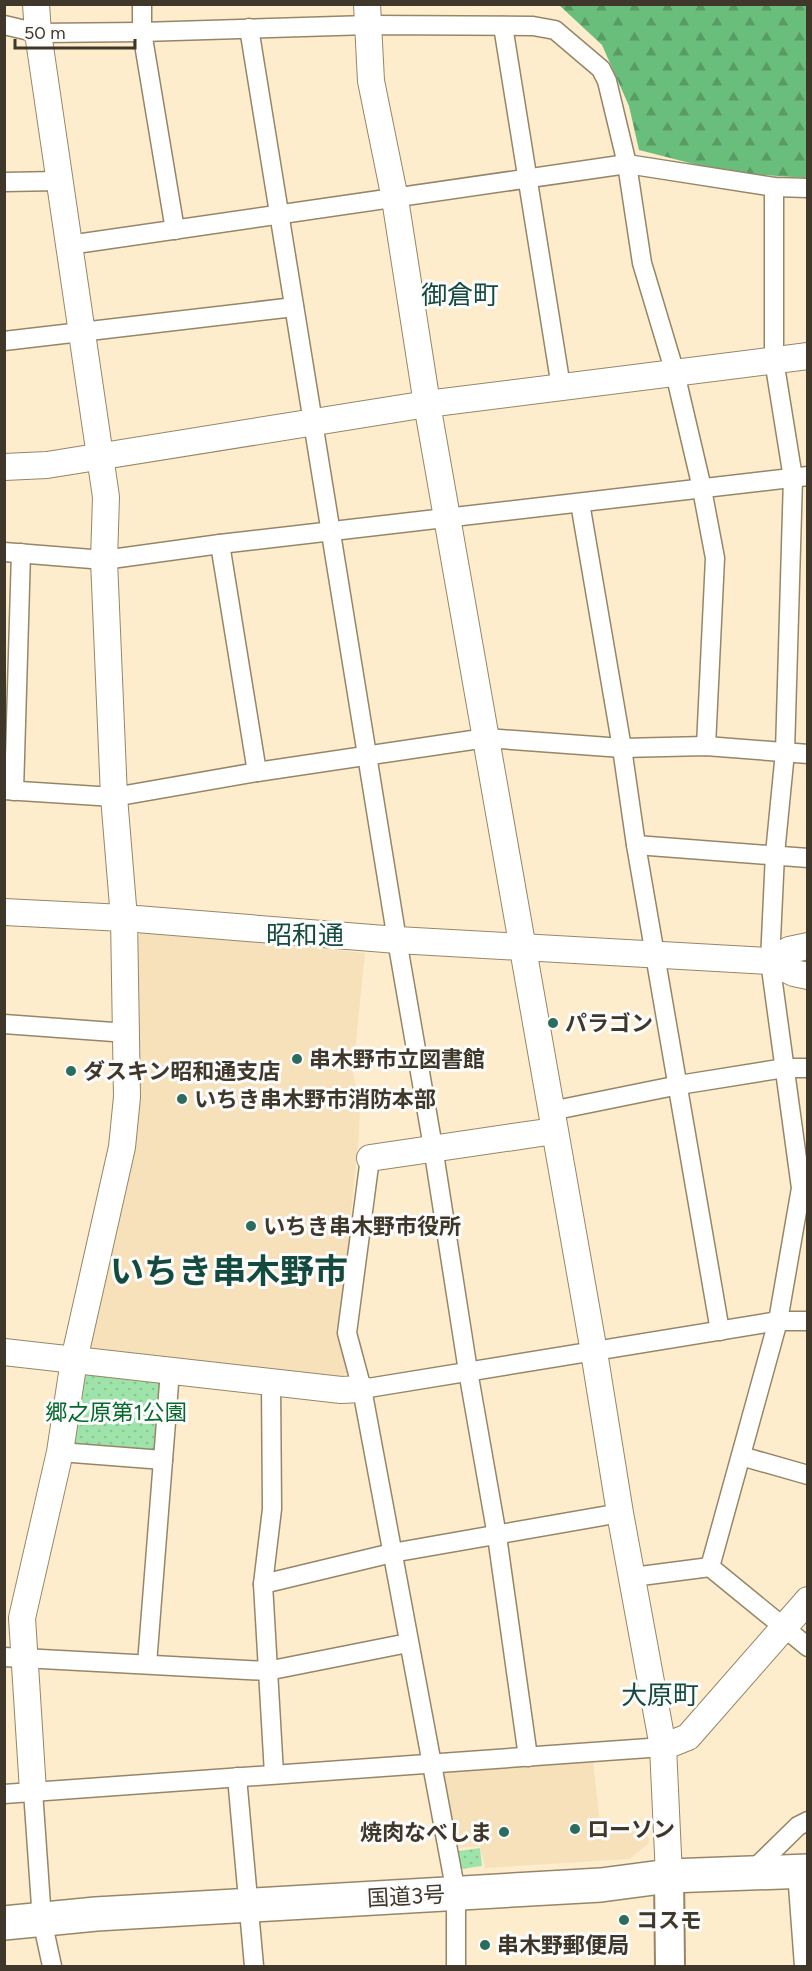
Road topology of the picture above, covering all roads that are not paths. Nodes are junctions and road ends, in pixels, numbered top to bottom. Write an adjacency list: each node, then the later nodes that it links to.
1 (36, 4): 8 (street)
2 (142, 4): 7 (street)
3 (368, 15): 5 (street); 6 (street); 15 (street)
4 (4, 25): 8 (street)
5 (503, 26): 9 (street); 10 (street)
6 (249, 28): 7 (street); 16 (street)
7 (142, 32): 8 (street); 17 (street)
8 (38, 33): 11 (street)
9 (627, 164): 10 (street); 13 (street); 24 (street)
10 (527, 177): 15 (street); 25 (street)
11 (59, 181): 12 (street); 18 (street)
12 (4, 182)
13 (774, 187): 14 (street); 23 (street)
14 (807, 188)
15 (394, 199): 16 (street); 26 (street)
16 (279, 215): 17 (street); 19 (street)
17 (175, 230): 18 (street)
18 (69, 245): 20 (street)
19 (294, 307): 20 (street); 27 (street)
20 (82, 332): 21 (street); 28 (street)
21 (4, 340)
22 (807, 356): 23 (street)
23 (774, 360): 24 (street); 30 (street)
24 (675, 373): 25 (street); 31 (street)
25 (561, 387): 26 (street)
26 (427, 404): 27 (street); 33 (street)
27 (313, 422): 28 (street); 34 (street)
28 (102, 457): 29 (street); 37 (street)
29 (4, 467)
30 (800, 477): 31 (street); 42 (street)
31 (702, 489): 32 (street); 40 (street)
32 (580, 503): 33 (street); 41 (street)
33 (447, 519): 34 (street); 39 (street)
34 (331, 532): 35 (street); 44 (street)
35 (220, 544): 37 (street); 45 (street)
36 (13, 553): 37 (street); 38 (street)
37 (104, 560): 47 (street)
38 (11, 680): 46 (street)
39 (486, 738): 41 (street); 44 (street); 55 (street)
40 (706, 746): 41 (street); 42 (street)
41 (622, 748): 48 (street)
42 (785, 752): 43 (street); 49 (street)
43 (807, 754)
44 (368, 756): 45 (street); 53 (street)
45 (257, 772): 47 (street)
46 (9, 790): 47 (street)
47 (114, 796): 52 (street)
48 (636, 845): 49 (street); 56 (street)
49 (774, 854): 50 (street); 57 (street)
50 (807, 858)
51 (4, 912): 52 (street)
52 (124, 918): 53 (street); 60 (street)
53 (397, 940): 55 (street); 65 (street)
54 (807, 946): 57 (street)
55 (523, 948): 56 (street); 64 (street)
56 (656, 953): 57 (street); 63 (street)
57 (770, 961): 58 (street); 61 (street)
58 (807, 976)
59 (4, 1024): 60 (street)
60 (127, 1033): 73 (street)
61 (785, 1068): 62 (street); 63 (street); 67 (street)
62 (807, 1068)
63 (679, 1085): 64 (street); 70 (street)
64 (552, 1121): 65 (street); 72 (street)
65 (433, 1148): 66 (street); 75 (street)
66 (369, 1158): 77 (street)
67 (804, 1188): 68 (street)
68 (778, 1321): 69 (street); 70 (street); 79 (street)
69 (807, 1321)
70 (720, 1331): 72 (street)
71 (4, 1352): 73 (street)
72 (594, 1352): 75 (street); 82 (street)
73 (74, 1360): 74 (street); 78 (street)
74 (170, 1371): 76 (street); 80 (street)
75 (468, 1371): 77 (street); 83 (street)
76 (271, 1383): 77 (street); 87 (street)
77 (362, 1389): 84 (street)
78 (60, 1452): 80 (street); 92 (street)
79 (741, 1456): 81 (street); 85 (street)
80 (163, 1461): 93 (street)
81 (807, 1475)
82 (620, 1513): 83 (street); 86 (street)
83 (497, 1536): 84 (street); 96 (street)
84 (392, 1553): 87 (street); 90 (street)
85 (710, 1567): 86 (street); 89 (street)
86 (633, 1577): 95 (street)
87 (263, 1584): 94 (street)
88 (807, 1600): 89 (street)
89 (784, 1628): 91 (street); 95 (street)
90 (408, 1643): 94 (street); 97 (street)
91 (807, 1647)
92 (15, 1658): 93 (street); 100 (street)
93 (147, 1664): 94 (street)
94 (267, 1671): 98 (street)
95 (663, 1748): 96 (street); 105 (street)
96 (528, 1756): 97 (street)
97 (432, 1763): 98 (street); 106 (street)
98 (274, 1774): 99 (street)
99 (237, 1777): 100 (street); 107 (street)
100 (33, 1791): 101 (street); 108 (street)
101 (4, 1794)
102 (807, 1821): 104 (street)
103 (802, 1871): 104 (highway, 国道3号); 114 (street)
104 (750, 1873): 105 (highway, 国道3号)
105 (669, 1876): 106 (highway, 国道3号); 113 (main road)
106 (456, 1893): 107 (highway, 国道3号); 112 (street)
107 (249, 1905): 108 (highway, 国道3号); 111 (street)
108 (42, 1920): 109 (highway, 国道3号); 110 (street)
109 (4, 1923)
110 (52, 1966)
111 (254, 1966)
112 (456, 1966)
113 (670, 1966)
114 (804, 1966)

